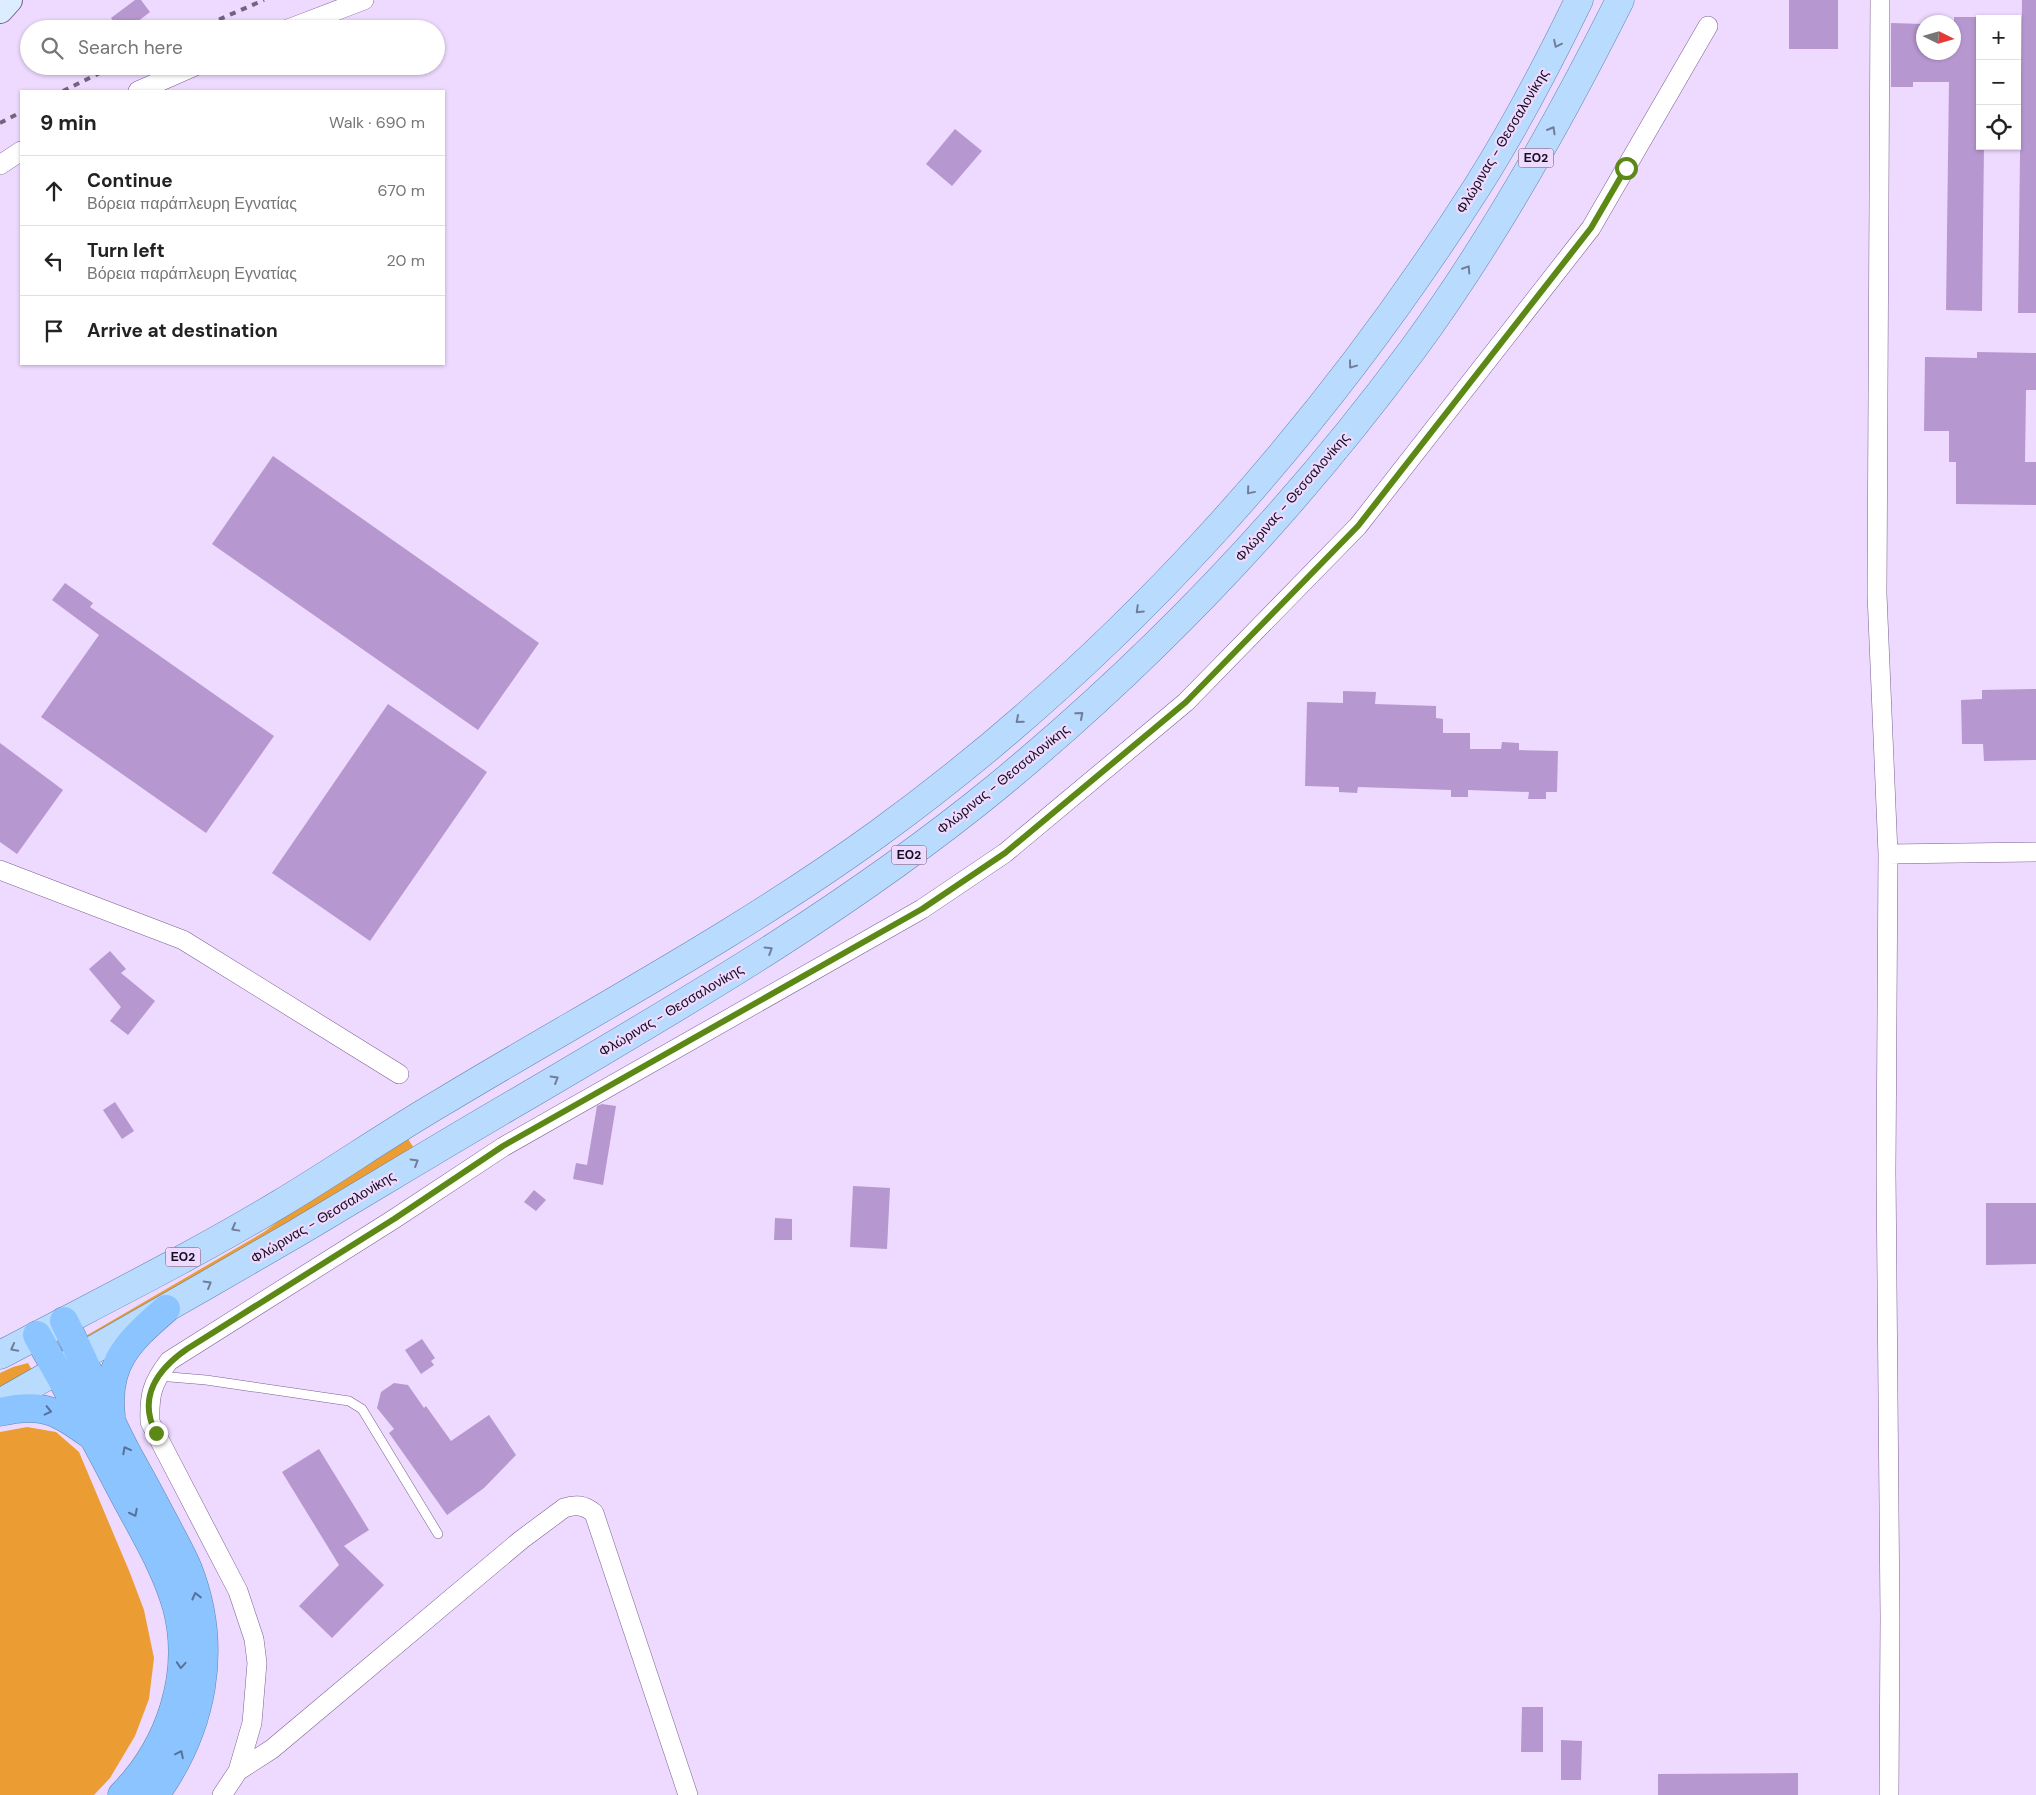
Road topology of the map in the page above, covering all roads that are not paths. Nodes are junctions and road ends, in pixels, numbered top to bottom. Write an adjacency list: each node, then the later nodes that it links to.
1 (9, 0): 6 (main road)
2 (364, 0): 7 (street)
3 (1579, 0): 18 (main road, Φλώρινας - Θεσσαλονίκης / ΕΟ2, one-way to 18)
4 (1620, 0): 17 (main road, Φλώρινας - Θεσσαλονίκης / ΕΟ2, one-way to 4)
5 (1880, 0): 14 (street)
6 (0, 10)
7 (312, 20)
8 (1708, 26): 23 (street)
9 (174, 75): 10 (street)
10 (140, 90)
11 (20, 152): 12 (street)
12 (0, 165)
13 (2036, 852): 14 (street)
14 (1888, 854): 33 (street)
15 (0, 870): 16 (street)
16 (399, 1074)
17 (166, 1309): 21 (main road, Φλώρινας - Θεσσαλονίκης / ΕΟ2); 26 (highway)
18 (64, 1321): 19 (main road, Φλώρινας - Θεσσαλονίκης / ΕΟ2); 21 (highway)
19 (37, 1335): 20 (main road, Φλώρινας - Θεσσαλονίκης / ΕΟ2, one-way to 20); 22 (highway)
20 (0, 1355)
21 (82, 1357): 22 (main road, Φλώρινας - Θεσσαλονίκης / ΕΟ2); 26 (highway)
22 (57, 1371): 24 (main road, Φλώρινας - Θεσσαλονίκης / ΕΟ2); 26 (highway)
23 (157, 1376): 27 (lane); 28 (street)
24 (0, 1403)
25 (0, 1412): 26 (highway, one-way to 26)
26 (103, 1431): 29 (highway, one-way to 29); 30 (highway, one-way to 26)
27 (438, 1534)
28 (238, 1771): 31 (street); 32 (street)
29 (122, 1795)
30 (155, 1795)
31 (222, 1795)
32 (688, 1795)
33 (1889, 1795)

